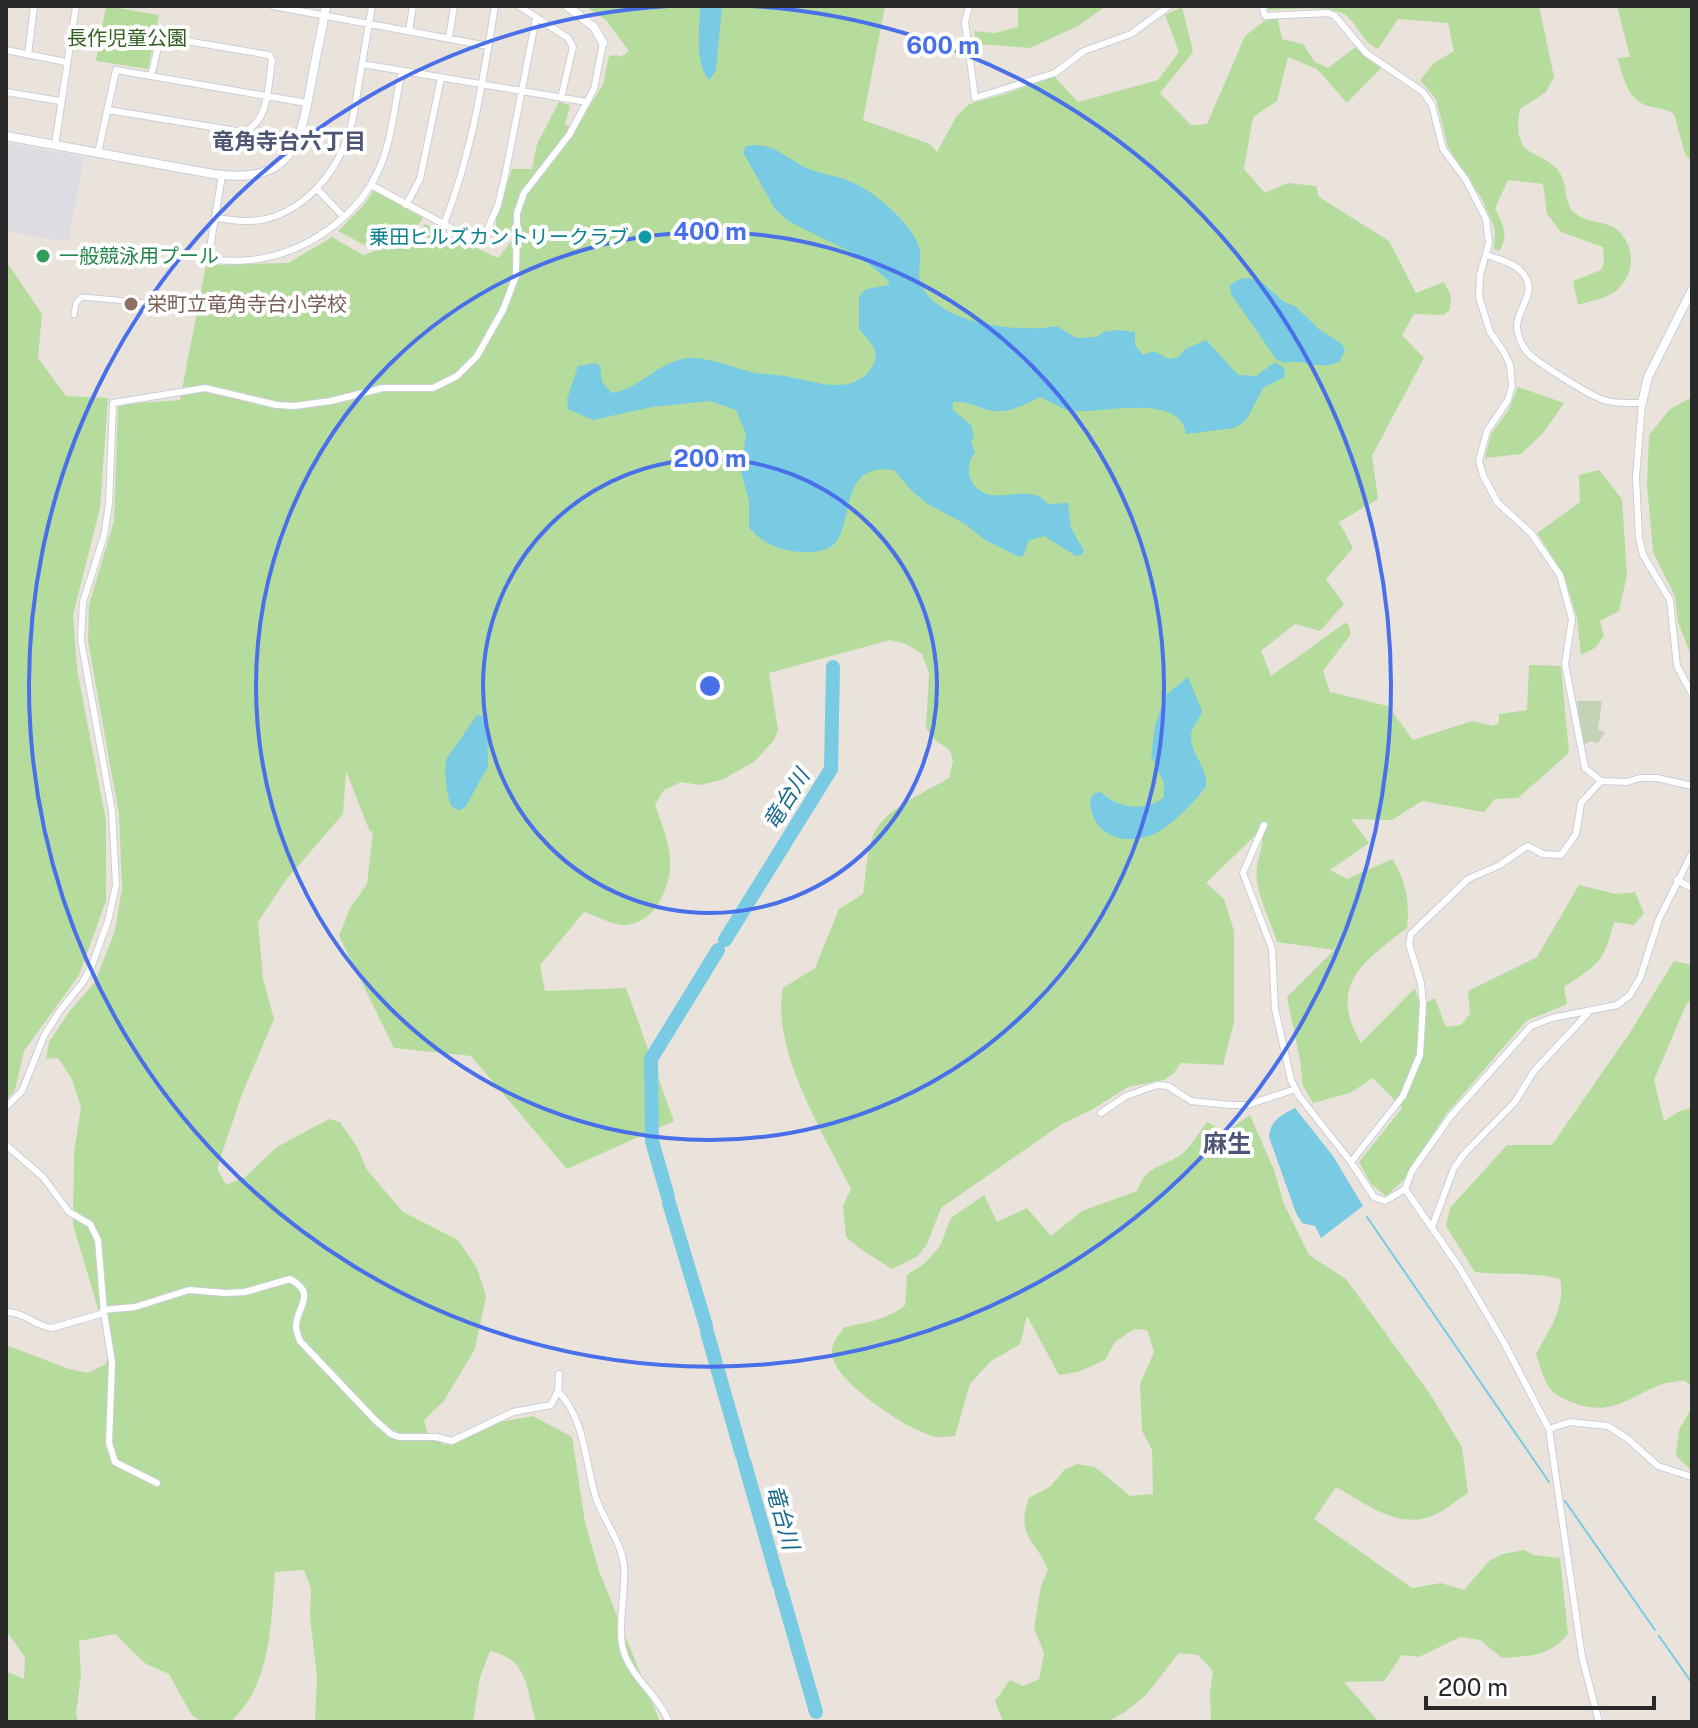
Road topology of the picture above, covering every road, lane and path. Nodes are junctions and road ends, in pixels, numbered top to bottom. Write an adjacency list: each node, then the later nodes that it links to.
1 (34, 6): 22 (street)
2 (76, 6): 23 (street)
3 (273, 6): 13 (street)
4 (372, 6): 16 (street)
5 (413, 6): 17 (street)
6 (454, 6): 18 (street)
7 (495, 6): 20 (street)
8 (519, 6): 15 (street)
9 (567, 6): 19 (street)
10 (969, 6): 11 (street)
11 (1169, 6)
12 (1262, 6): 47 (street)
13 (282, 7): 14 (street)
14 (325, 10): 16 (street); 35 (street)
15 (536, 18): 29 (street); 32 (street)
16 (368, 23): 17 (street); 24 (street)
17 (409, 31): 18 (street)
18 (449, 38): 20 (street)
19 (603, 43): 34 (street)
20 (488, 46): 28 (street)
21 (6, 50): 22 (street)
22 (28, 55): 23 (street)
23 (66, 62): 33 (street)
24 (362, 64): 25 (street); 42 (street)
25 (402, 71): 27 (street); 41 (street)
26 (151, 76): 31 (street); 31 (street); 36 (street)
27 (441, 78): 28 (street); 43 (street)
28 (483, 84): 29 (street); 46 (street)
29 (522, 91): 32 (street); 46 (street)
30 (6, 92): 33 (street)
31 (266, 96): 35 (street); 36 (street)
32 (561, 98): 34 (street)
33 (60, 101): 38 (street)
34 (587, 102): 61 (street)
35 (307, 103): 40 (street)
36 (108, 110): 39 (street)
37 (6, 136): 38 (street)
38 (55, 145): 39 (street)
39 (98, 153): 40 (street)
40 (222, 175): 45 (street)
41 (371, 185): 43 (street); 44 (street)
42 (317, 189): 44 (street); 45 (street)
43 (406, 205): 46 (street)
44 (344, 217): 45 (street)
45 (216, 218)
46 (444, 224)
47 (1487, 255): 51 (street); 53 (street)
48 (1692, 290): 51 (street)
49 (182, 306): 50 (street)
50 (74, 315)
51 (1642, 403): 52 (street)
52 (1692, 694)
53 (1601, 781): 54 (street); 64 (street)
54 (1692, 786)
55 (1264, 825): 60 (street)
56 (1692, 853): 57 (street)
57 (1677, 880): 58 (street); 59 (street)
58 (1692, 888)
59 (1591, 1010): 65 (street); 66 (street)
60 (1296, 1089): 62 (street); 64 (street)
61 (6, 1107)
62 (1101, 1113)
63 (6, 1145): 68 (street)
64 (1351, 1162): 65 (street)
65 (1405, 1189): 66 (street)
66 (1432, 1227): 71 (street)
67 (6, 1312): 68 (street)
68 (103, 1312): 70 (street); 73 (street)
69 (559, 1374): 70 (street)
70 (558, 1391): 74 (street)
71 (1549, 1429): 72 (street); 75 (street)
72 (1692, 1477)
73 (157, 1483)
74 (669, 1722)
75 (1599, 1722)

